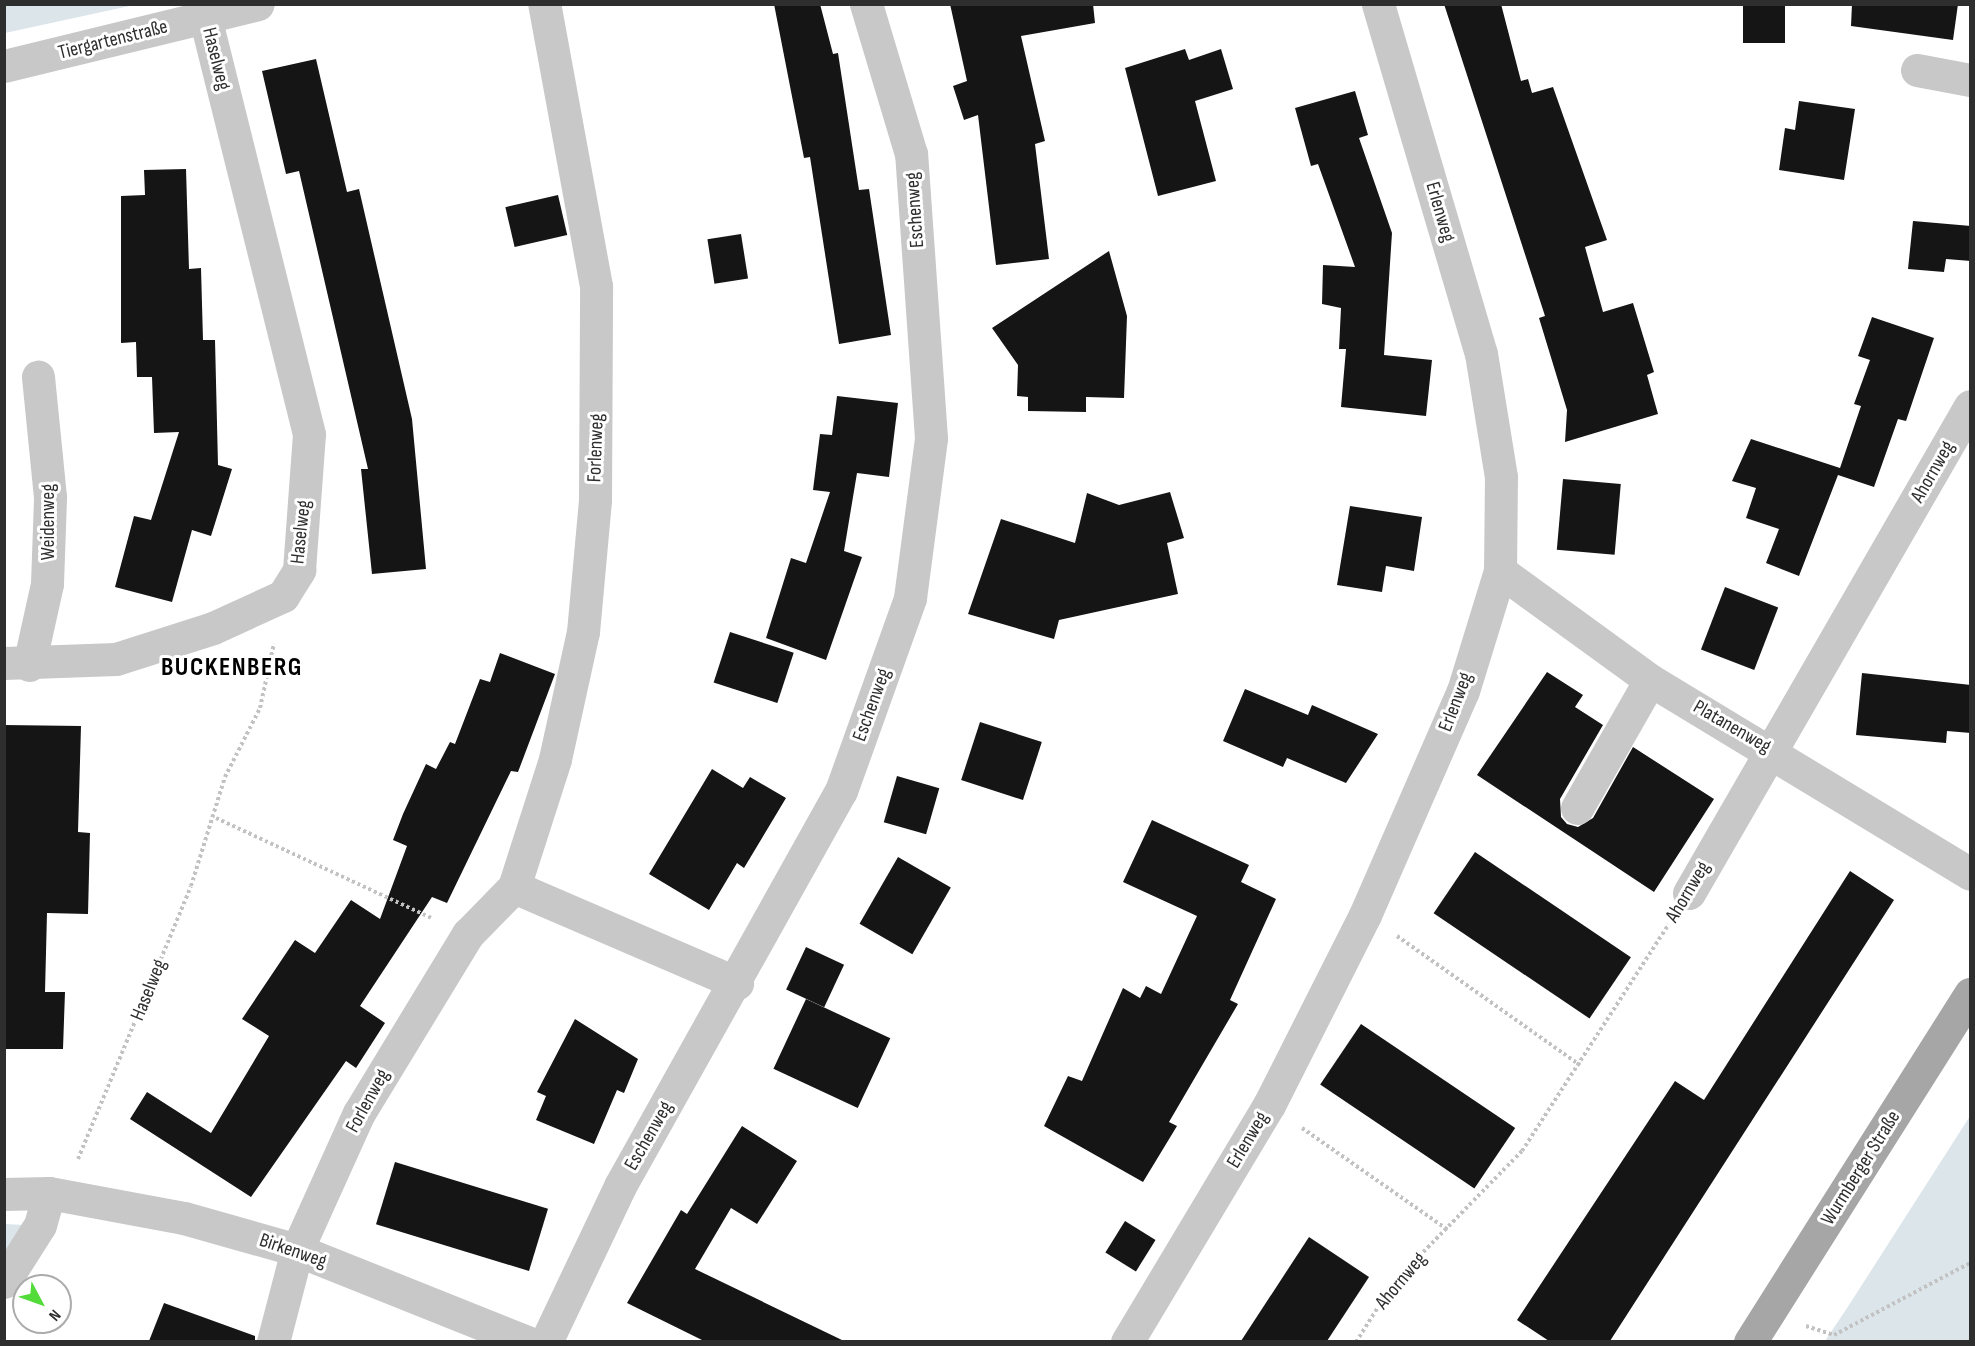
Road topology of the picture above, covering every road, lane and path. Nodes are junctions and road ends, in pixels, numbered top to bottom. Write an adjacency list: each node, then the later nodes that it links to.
1 (258, 4): 5 (street, Tiergartenstraße)
2 (544, 4): 19 (street, Forlenweg)
3 (866, 4): 23 (street, Eschenweg)
4 (1377, 4): 11 (street, Erlenweg)
5 (205, 17): 6 (street, Tiergartenstraße); 12 (street, Haselweg)
6 (4, 66)
7 (1917, 70): 8 (street)
8 (1971, 80)
9 (38, 377): 13 (street, Weidenweg)
10 (1971, 406): 15 (street, Ahornweg)
11 (1500, 571): 14 (street, Platanenweg); 37 (street, Erlenweg)
12 (283, 596): 13 (street, Weidenweg); 17 (path, Haselweg)
13 (17, 664)
14 (1650, 680): 15 (street, Platanenweg); 16 (street)
15 (1773, 750): 18 (street, Platanenweg); 20 (street, Ahornweg)
16 (1577, 808)
17 (216, 818): 21 (path); 28 (path, Haselweg)
18 (1971, 874)
19 (514, 887): 21 (street, Forlenweg); 23 (street)
20 (1689, 893): 25 (path, Ahornweg)
21 (468, 934): 30 (street, Forlenweg)
22 (1422, 953): 25 (path)
23 (737, 983): 36 (street, Eschenweg)
24 (1971, 994): 33 (main road, Wurmberger Straße)
25 (1580, 1065): 29 (path, Ahornweg)
26 (1314, 1136): 29 (path)
27 (4, 1194): 28 (street, Birkenweg)
28 (56, 1194): 30 (street, Birkenweg); 32 (street)
29 (1447, 1230): 38 (path, Ahornweg)
30 (297, 1250): 34 (street, Forlenweg); 35 (street, Birkenweg)
31 (1971, 1263): 33 (path)
32 (4, 1282)
33 (1768, 1314): 39 (main road, Wurmberger Straße)
34 (273, 1341)
35 (526, 1341)
36 (546, 1341)
37 (1127, 1341)
38 (1356, 1341)
39 (1750, 1341)

